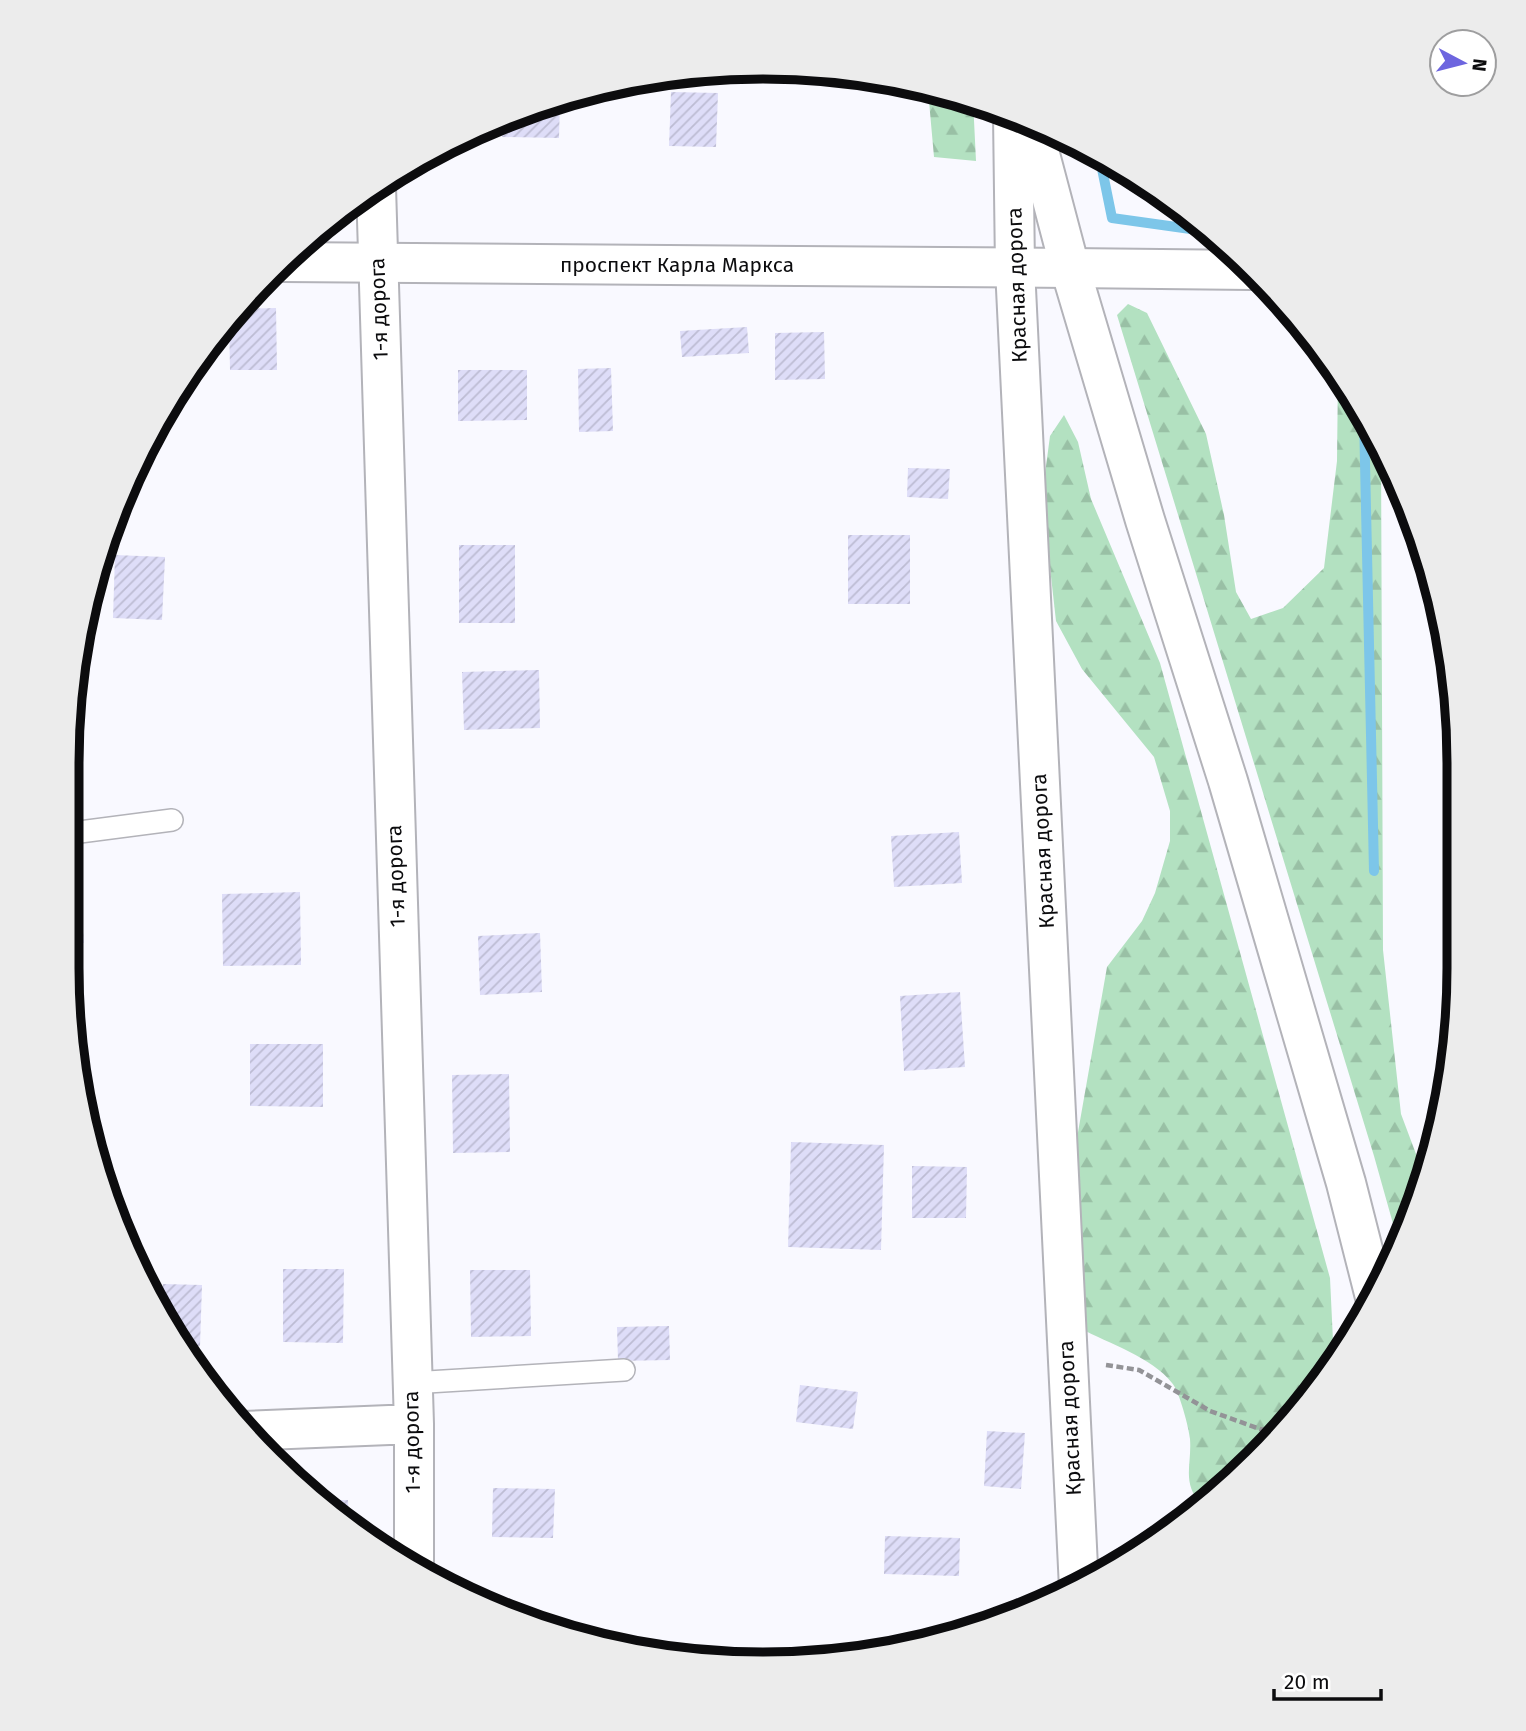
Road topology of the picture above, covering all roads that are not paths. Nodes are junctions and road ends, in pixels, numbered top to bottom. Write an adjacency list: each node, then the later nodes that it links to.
1 (1013, 126): 6 (street, Красная дорога)
2 (1035, 135): 7 (street)
3 (376, 199): 5 (street, 1-я дорога)
4 (298, 262): 5 (street, проспект Карла Маркса)
5 (378, 263): 6 (street, проспект Карла Маркса); 13 (street, 1-я дорога)
6 (1015, 268): 7 (street, проспект Карла Маркса); 17 (street, Красная дорога)
7 (1070, 268): 8 (street, проспект Карла Маркса); 11 (street)
8 (1237, 270)
9 (172, 820): 10 (lane)
10 (79, 832)
11 (1371, 1282)
12 (624, 1370): 13 (lane)
13 (411, 1383): 14 (street, 1-я дорога)
14 (414, 1424): 15 (street); 16 (street, 1-я дорога)
15 (259, 1430)
16 (414, 1557)
17 (1078, 1575)

